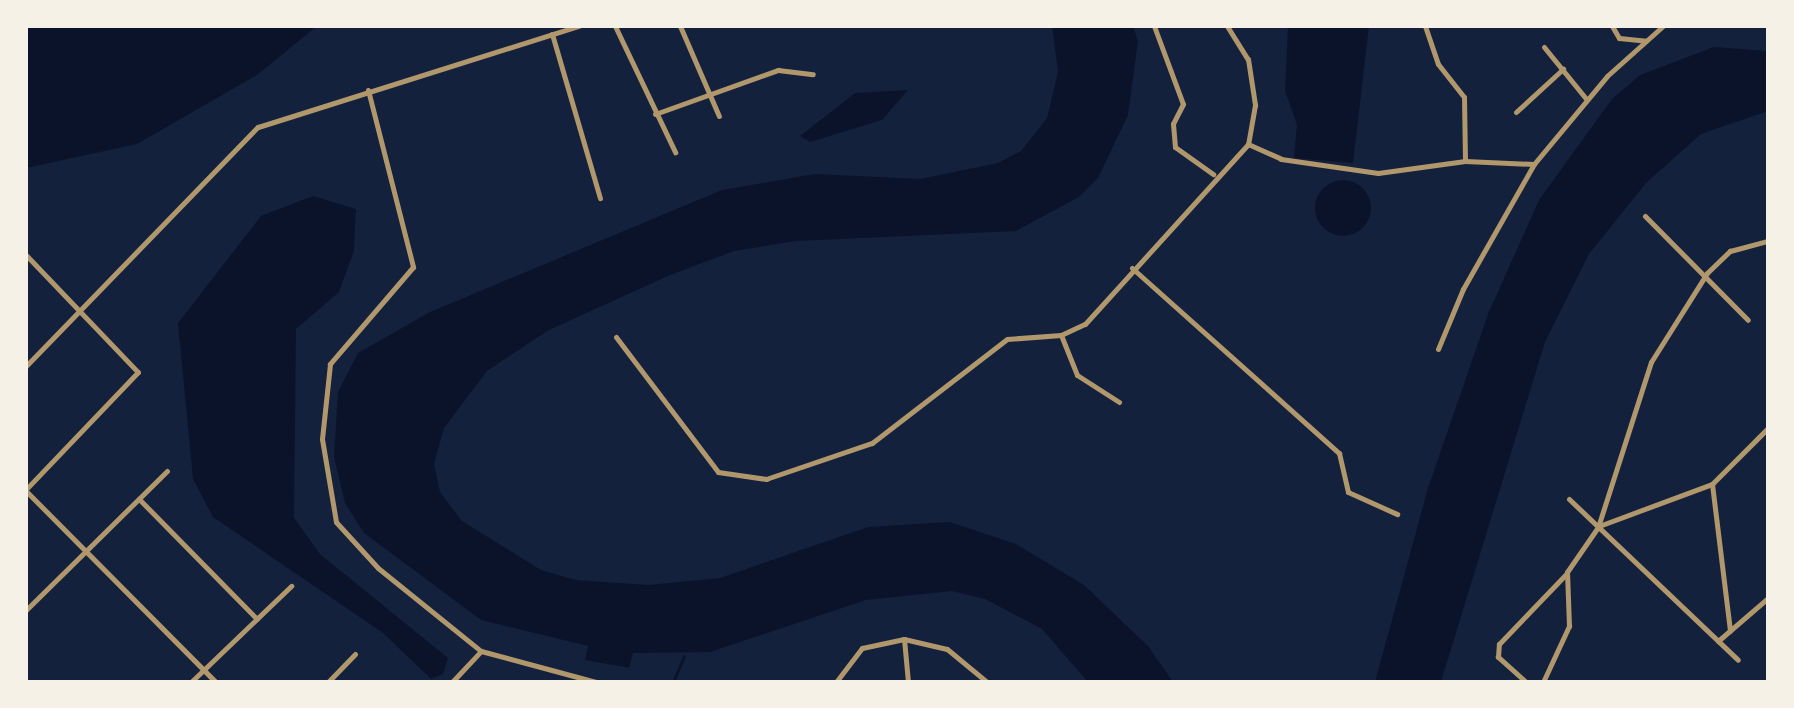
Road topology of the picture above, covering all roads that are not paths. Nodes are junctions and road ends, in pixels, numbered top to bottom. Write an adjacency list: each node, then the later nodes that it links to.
1 (579, 26): 9 (street)
2 (615, 26): 18 (street)
3 (680, 26): 15 (street)
4 (1154, 26): 24 (street)
5 (1227, 26): 20 (street)
6 (1425, 26): 22 (street)
7 (1612, 26): 10 (street)
8 (1663, 26): 10 (street)
9 (552, 34): 14 (street); 25 (street)
10 (1647, 41): 16 (street)
11 (1544, 47): 12 (street)
12 (1563, 69): 16 (street); 17 (street)
13 (813, 74): 15 (street)
14 (368, 90): 31 (street); 55 (street)
15 (708, 91): 18 (street); 19 (street)
16 (1587, 100): 23 (street)
17 (1516, 112)
18 (655, 114): 21 (street)
19 (719, 116)
20 (1248, 144): 22 (street); 24 (street)
21 (675, 152)
22 (1465, 161): 23 (street)
23 (1534, 164): 35 (street)
24 (1213, 174): 29 (street)
25 (600, 198)
26 (1645, 216): 30 (street)
27 (1768, 241): 30 (street)
28 (26, 255): 31 (street)
29 (1132, 268): 33 (street); 44 (street)
30 (1707, 273): 32 (street); 45 (street)
31 (81, 311): 36 (street); 41 (street)
32 (1748, 320)
33 (1061, 335): 34 (street); 37 (street)
34 (616, 337)
35 (1438, 349)
36 (27, 362)
37 (1119, 402)
38 (1768, 428): 40 (street)
39 (167, 471): 42 (street)
40 (1712, 484): 45 (street); 52 (street)
41 (26, 490): 46 (street)
42 (139, 499): 46 (street); 51 (street)
43 (1569, 499): 45 (street)
44 (1397, 514)
45 (1598, 527): 47 (street); 54 (street)
46 (86, 551): 50 (street); 58 (street)
47 (1567, 572): 67 (street); 68 (street)
48 (291, 586): 51 (street)
49 (1768, 598): 52 (street)
50 (26, 610)
51 (257, 619): 58 (street)
52 (1730, 631): 54 (street)
53 (904, 639): 64 (street); 65 (street); 66 (street)
54 (1718, 641): 57 (street)
55 (481, 651): 62 (street); 63 (street)
56 (355, 654): 61 (street)
57 (1738, 660)
58 (204, 669): 59 (street); 60 (street)
59 (191, 682)
60 (216, 682)
61 (328, 682)
62 (452, 682)
63 (596, 682)
64 (836, 682)
65 (908, 682)
66 (987, 682)
67 (1526, 682)
68 (1543, 682)

